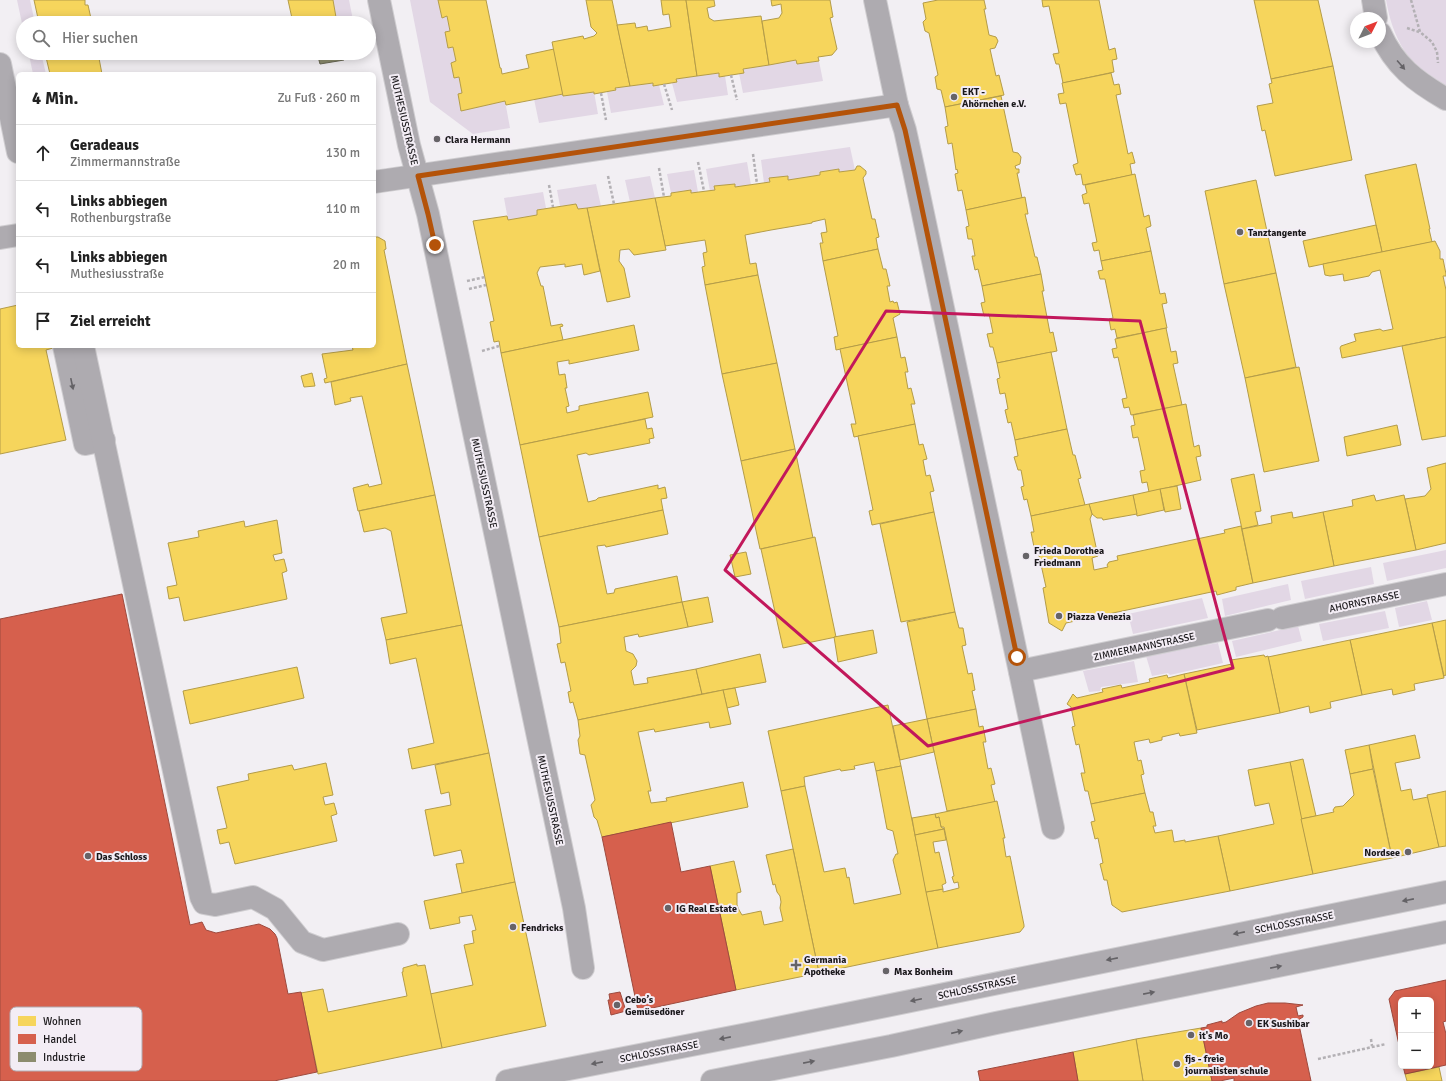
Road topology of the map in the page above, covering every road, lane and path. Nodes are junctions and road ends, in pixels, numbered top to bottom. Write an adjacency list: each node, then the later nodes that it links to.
1 (379, 0): 21 (street, MUTHESIUSSTRASSE)
2 (875, 0): 14 (street)
3 (1373, 0): 5 (street)
4 (1411, 0): 8 (path)
5 (1375, 12)
6 (1386, 42): 12 (street, one-way to 12)
7 (0, 64): 17 (street)
8 (1438, 70)
9 (731, 75): 13 (path)
10 (664, 84): 15 (path)
11 (601, 93): 16 (path)
12 (1446, 99)
13 (737, 100)
14 (897, 105): 21 (street); 43 (street)
15 (672, 110)
16 (606, 120)
17 (16, 142)
18 (753, 154): 24 (path)
19 (698, 162): 26 (path)
20 (659, 168): 27 (path)
21 (418, 176): 23 (street); 48 (street, MUTHESIUSSTRASSE)
22 (608, 176): 28 (path)
23 (376, 182)
24 (758, 184)
25 (549, 185): 29 (path)
26 (704, 191)
27 (664, 197)
28 (614, 204)
29 (553, 207)
30 (16, 235): 31 (street)
31 (0, 238)
32 (485, 277): 33 (path)
33 (464, 282)
34 (486, 285): 35 (path)
35 (466, 289)
36 (499, 346): 39 (path)
37 (65, 348): 40 (street, one-way to 40)
38 (83, 348): 40 (street)
39 (479, 352)
40 (95, 442): 47 (street)
41 (1446, 584): 42 (street, AHORNSTRASSE)
42 (1275, 619): 43 (street, ZIMMERMANNSTRASSE)
43 (1020, 671): 44 (street)
44 (1053, 828)
45 (1446, 892): 53 (street, SCHLOSSSTRASSE, one-way to 53)
46 (1446, 932): 54 (street, one-way to 46)
47 (398, 934)
48 (583, 968)
49 (1371, 1039): 51 (path)
50 (1386, 1044): 51 (path)
51 (1372, 1046): 52 (path)
52 (1318, 1059)
53 (507, 1081)
54 (712, 1081)

